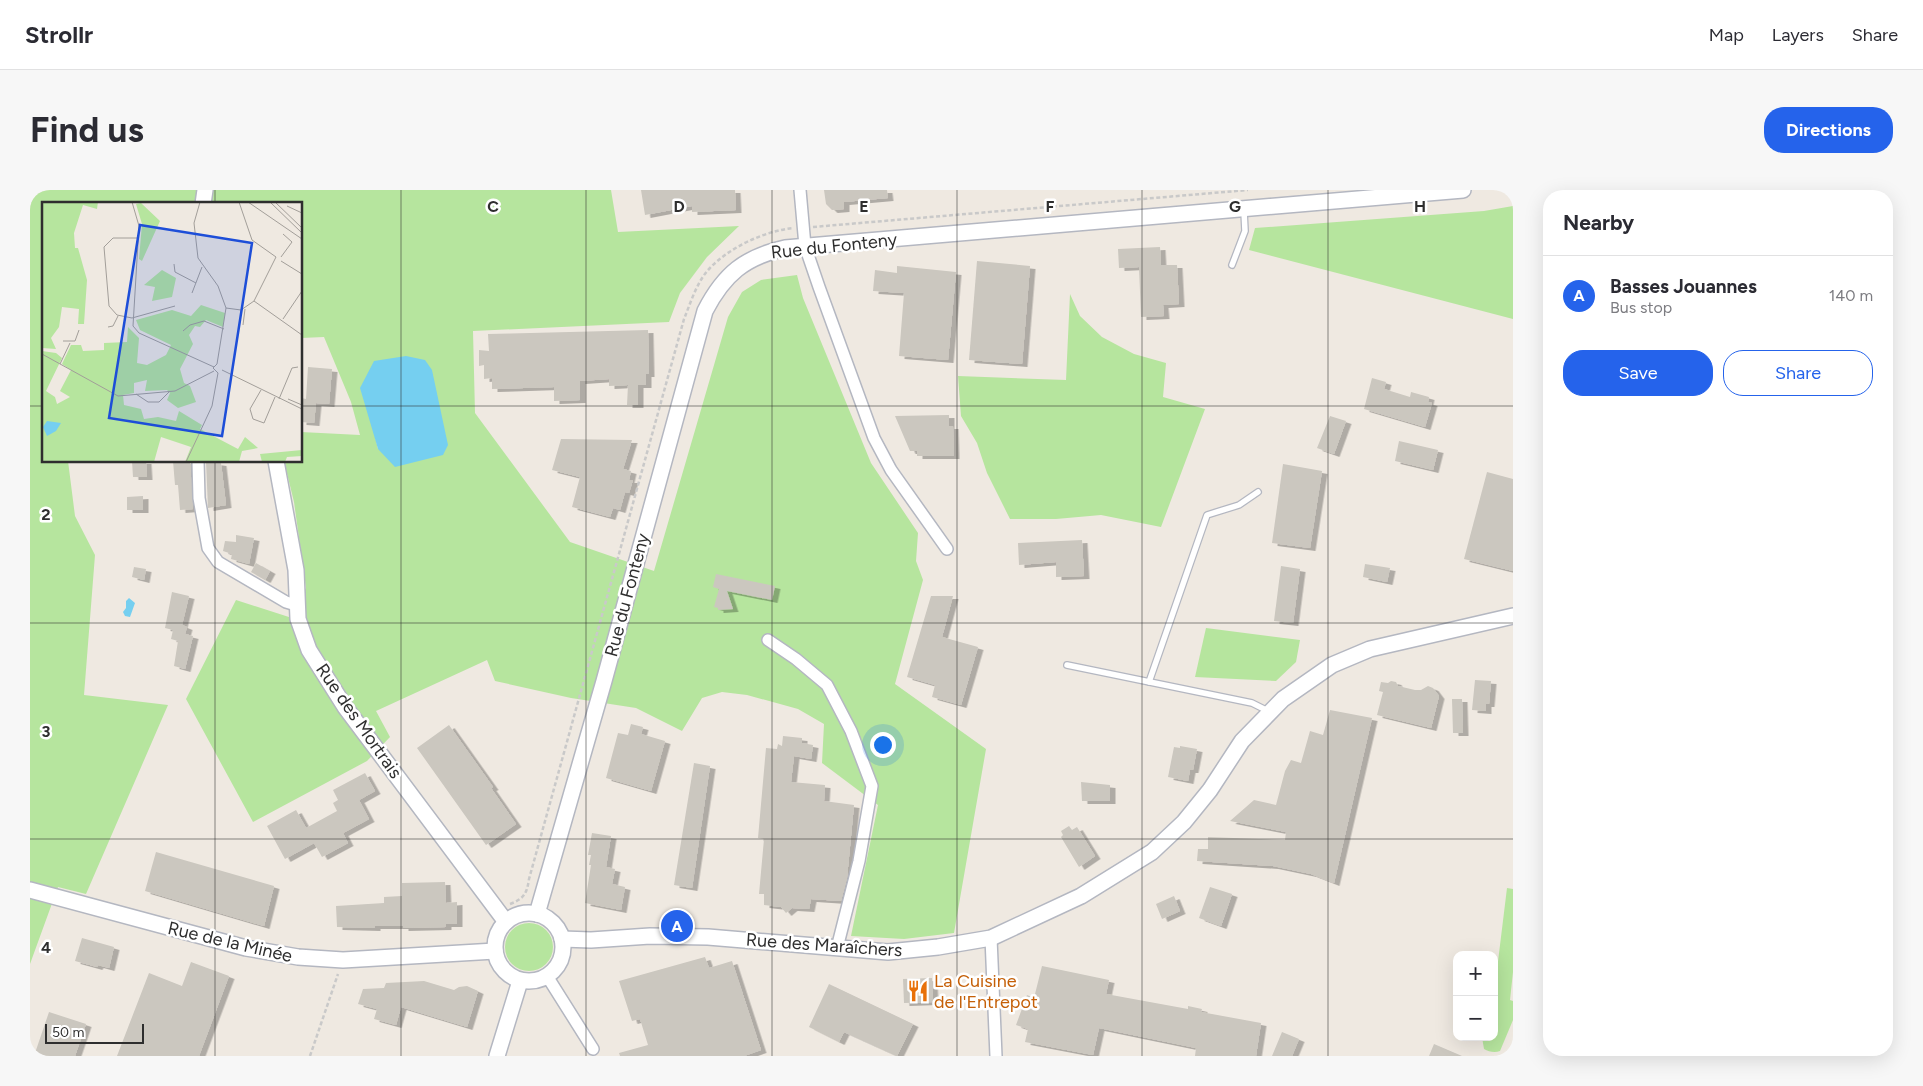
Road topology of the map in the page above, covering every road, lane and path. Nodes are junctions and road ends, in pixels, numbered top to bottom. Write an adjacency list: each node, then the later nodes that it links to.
1 (800, 190): 6 (street)
2 (1248, 190): 6 (path)
3 (1463, 190): 4 (street, Rue du Fonteny)
4 (1411, 192): 5 (street, Rue du Fonteny)
5 (1244, 209): 7 (street, Rue du Fonteny); 8 (lane)
6 (804, 228): 7 (street); 20 (path)
7 (805, 246): 12 (street); 21 (street, Rue du Fonteny)
8 (1232, 265)
9 (198, 462): 13 (street)
10 (276, 462): 13 (street, Rue des Mortrais)
11 (1258, 492): 17 (lane)
12 (947, 549)
13 (296, 605): 22 (street, Rue des Mortrais)
14 (1513, 616): 18 (street, Rue des Maraîchers)
15 (768, 640): 25 (street)
16 (1067, 666): 17 (lane)
17 (1148, 682): 18 (lane)
18 (1270, 712): 23 (street, Rue des Maraîchers)
19 (30, 890): 27 (street, Rue de la Minée)
20 (506, 906)
21 (537, 914): 22 (street); 24 (street)
22 (506, 922): 26 (street)
23 (991, 938): 25 (street, Rue des Maraîchers); 33 (street)
24 (562, 939): 25 (street, Rue des Maraîchers); 28 (street)
25 (837, 948)
26 (495, 951): 27 (street, Rue de la Minée); 29 (street)
27 (343, 960): 31 (path)
28 (547, 976): 29 (street); 30 (street)
29 (520, 981): 32 (street)
30 (593, 1049)
31 (310, 1056)
32 (497, 1056)
33 (996, 1056)

